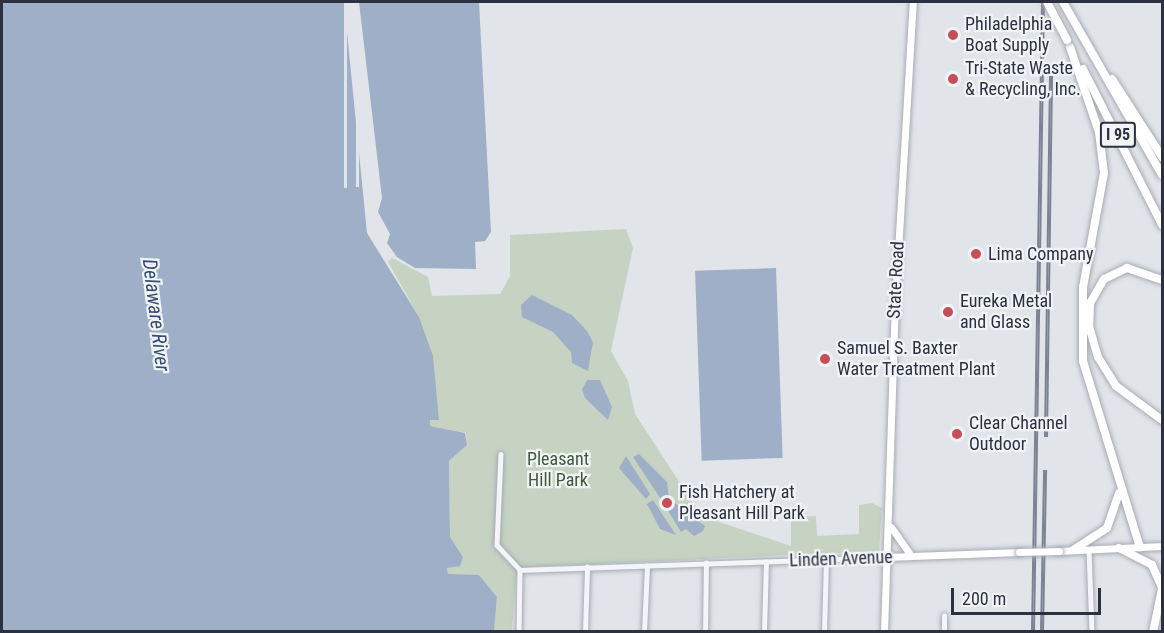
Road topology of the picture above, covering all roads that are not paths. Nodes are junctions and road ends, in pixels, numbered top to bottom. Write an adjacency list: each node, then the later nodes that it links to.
1 (913, 2): 14 (main road, State Road)
2 (1047, 2): 5 (highway, I 95, bridge)
3 (1063, 2): 4 (highway, I 95)
4 (1070, 15): 6 (highway); 7 (highway, I 95)
5 (1068, 43): 8 (highway, I 95); 10 (highway)
6 (1162, 157)
7 (1162, 175)
8 (1162, 225)
9 (1162, 280): 11 (highway)
10 (1081, 309): 11 (highway); 13 (highway)
11 (1162, 422)
12 (501, 453): 27 (street)
13 (1119, 493): 16 (highway); 18 (highway)
14 (889, 525): 20 (main road); 21 (main road, State Road)
15 (1162, 546): 16 (main road, Linden Avenue)
16 (1140, 547): 17 (main road, Linden Avenue)
17 (1119, 548): 19 (main road, Linden Avenue); 28 (highway)
18 (1073, 550): 19 (main road, Linden Avenue); 20 (main road, Linden Avenue, bridge)
19 (1089, 550): 38 (street)
20 (911, 556): 21 (main road, Linden Avenue)
21 (886, 557): 22 (street, Linden Avenue); 36 (main road, State Road)
22 (826, 560): 23 (street, Linden Avenue); 35 (street)
23 (766, 562): 24 (street, Linden Avenue); 34 (street)
24 (706, 563): 25 (street, Linden Avenue); 33 (street)
25 (647, 566): 26 (street, Linden Avenue); 32 (street)
26 (587, 567): 27 (street, Linden Avenue); 31 (street)
27 (520, 570): 30 (street)
28 (1162, 588): 39 (highway)
29 (944, 616): 37 (street)
30 (519, 632)
31 (585, 632)
32 (644, 632)
33 (705, 632)
34 (764, 632)
35 (824, 632)
36 (884, 632)
37 (944, 632)
38 (1092, 632)
39 (1152, 632)

